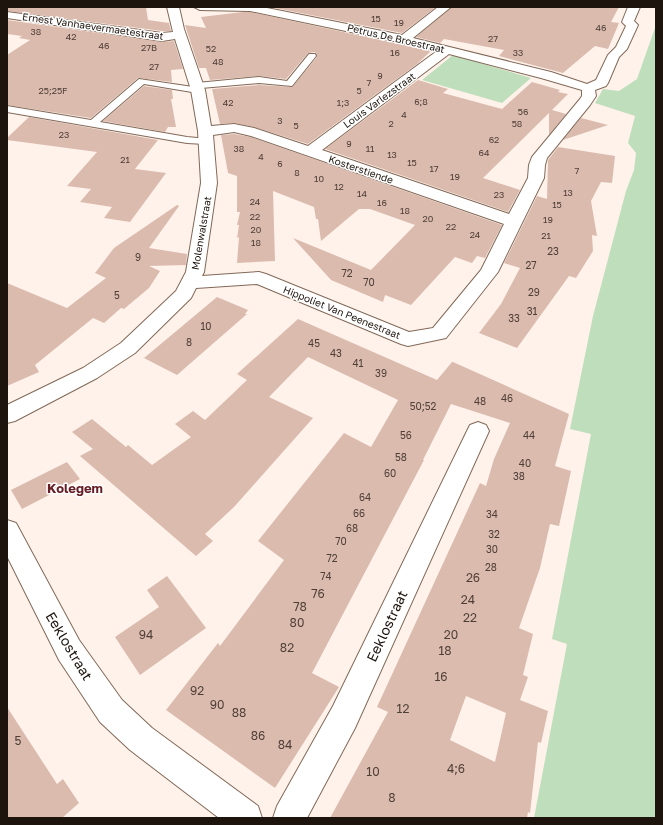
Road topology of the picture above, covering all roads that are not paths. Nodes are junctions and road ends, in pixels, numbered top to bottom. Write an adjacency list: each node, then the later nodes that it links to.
1 (172, 7): 6 (street, Molenwalstraat)
2 (200, 7): 7 (street, Petrus De Broestraat)
3 (445, 7): 7 (street)
4 (634, 7): 12 (street)
5 (7, 14): 6 (street, Ernest Vanhaevermaetestraat)
6 (180, 35): 11 (street, Molenwalstraat)
7 (404, 38): 8 (street, Petrus De Broestraat)
8 (447, 50): 12 (street, Petrus De Broestraat); 17 (street, Louis Varlezstraat)
9 (312, 56): 10 (lane)
10 (290, 84): 11 (lane); 13 (lane)
11 (198, 88): 15 (lane); 16 (street, Molenwalstraat)
12 (588, 88): 18 (street, Hippoliet Van Peenestraat)
13 (281, 95)
14 (7, 109): 15 (lane)
15 (93, 123): 16 (lane)
16 (205, 136): 17 (street, Kosterstiende); 19 (street, Molenwalstraat)
17 (311, 151): 18 (street, Kosterstiende)
18 (515, 222): 19 (street, Hippoliet Van Peenestraat)
19 (190, 282): 20 (street, Molenwalstraat)
20 (7, 415)
21 (478, 431): 24 (street, Eeklostraat)
22 (7, 532): 23 (street, Eeklostraat)
23 (246, 818)
24 (289, 818)

